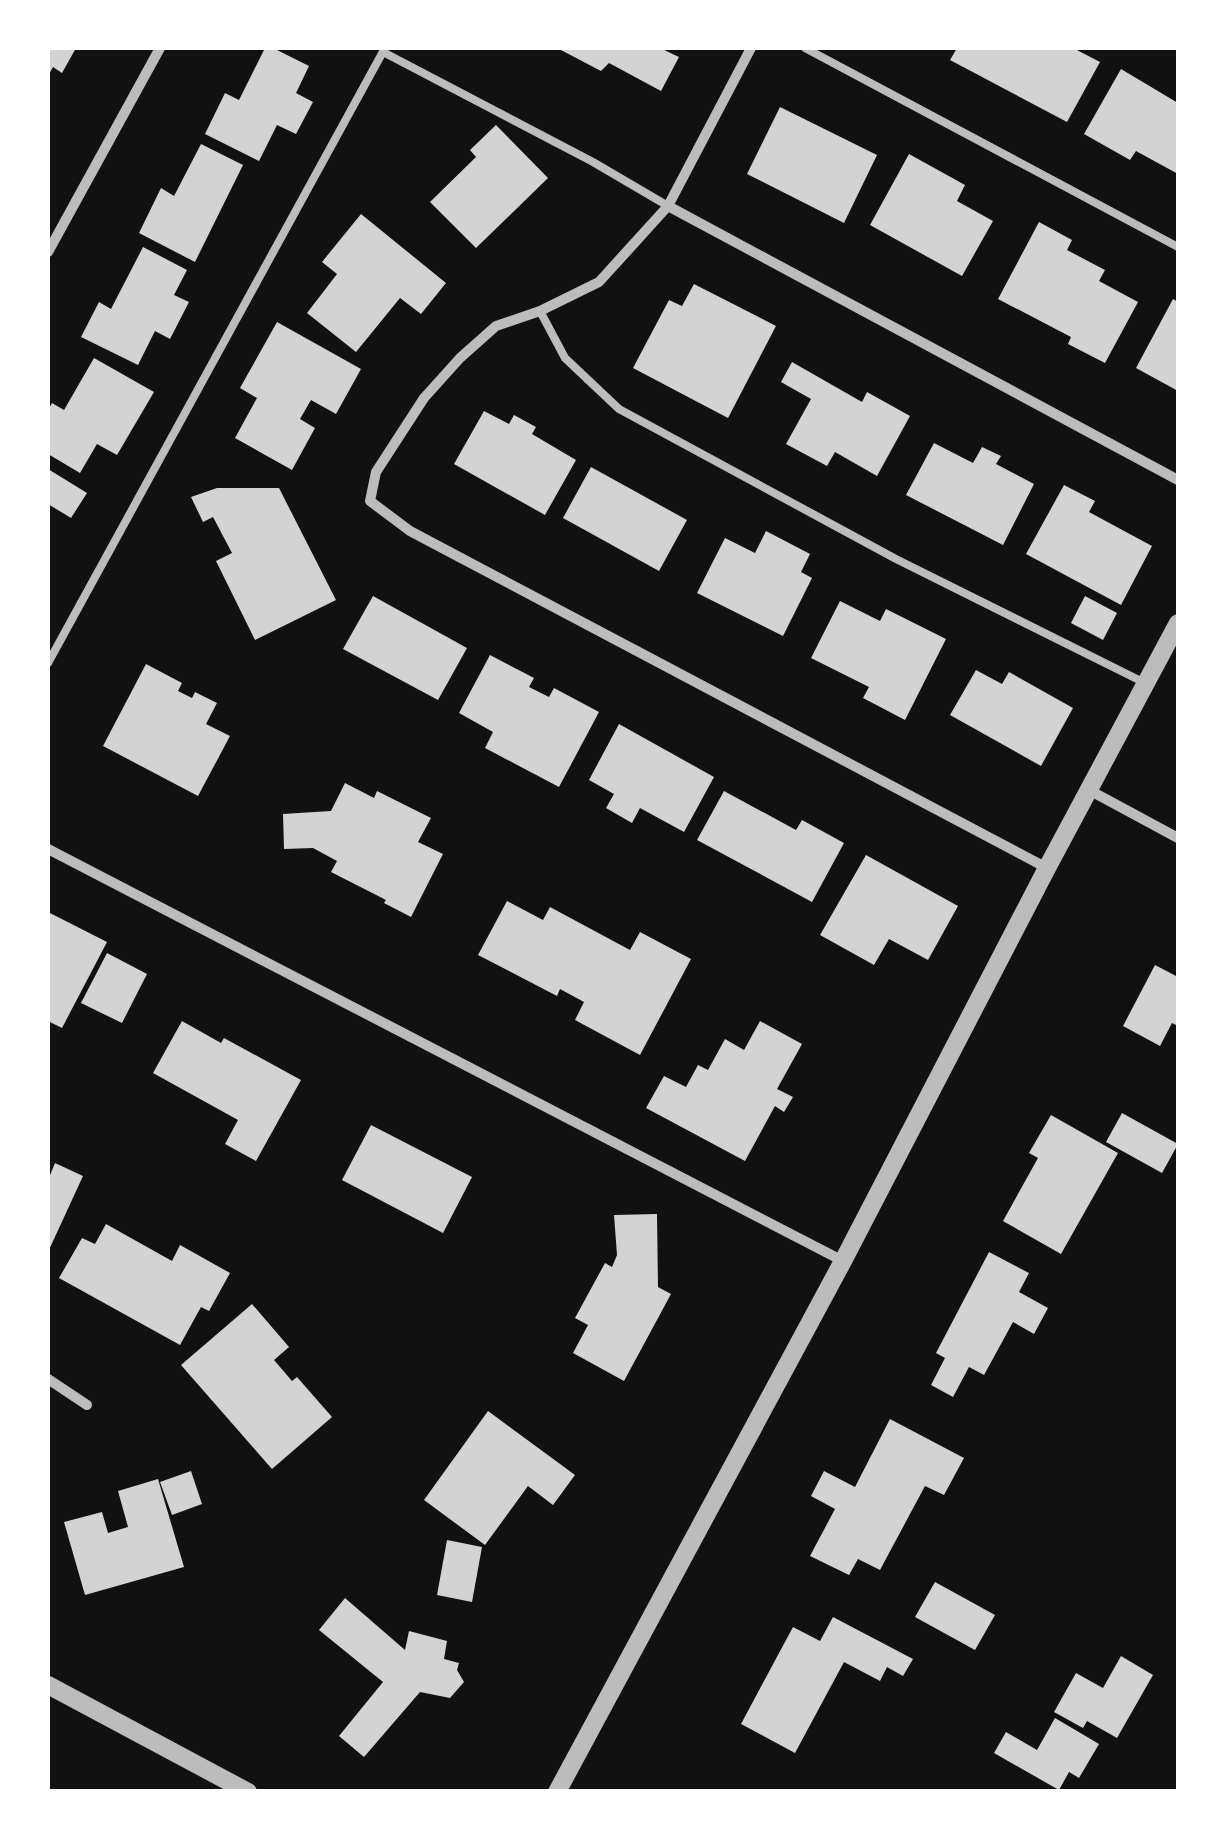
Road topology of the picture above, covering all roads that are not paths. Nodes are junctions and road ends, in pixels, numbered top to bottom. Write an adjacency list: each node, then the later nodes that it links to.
1 (160, 48): 7 (street)
2 (752, 48): 5 (street)
3 (804, 48): 6 (lane)
4 (384, 50): 5 (lane); 11 (lane)
5 (668, 206): 8 (street); 9 (street)
6 (1178, 247)
7 (48, 252)
8 (540, 311): 12 (lane); 16 (street)
9 (1178, 480)
10 (1178, 624): 12 (street)
11 (48, 664)
12 (1146, 684): 13 (street)
13 (1089, 790): 14 (street); 16 (street)
14 (1178, 838)
15 (48, 849): 17 (street)
16 (1047, 868): 17 (street)
17 (843, 1261): 22 (street)
18 (48, 1379): 19 (street)
19 (86, 1405)
20 (48, 1685): 21 (street)
21 (248, 1792)
22 (557, 1792)

